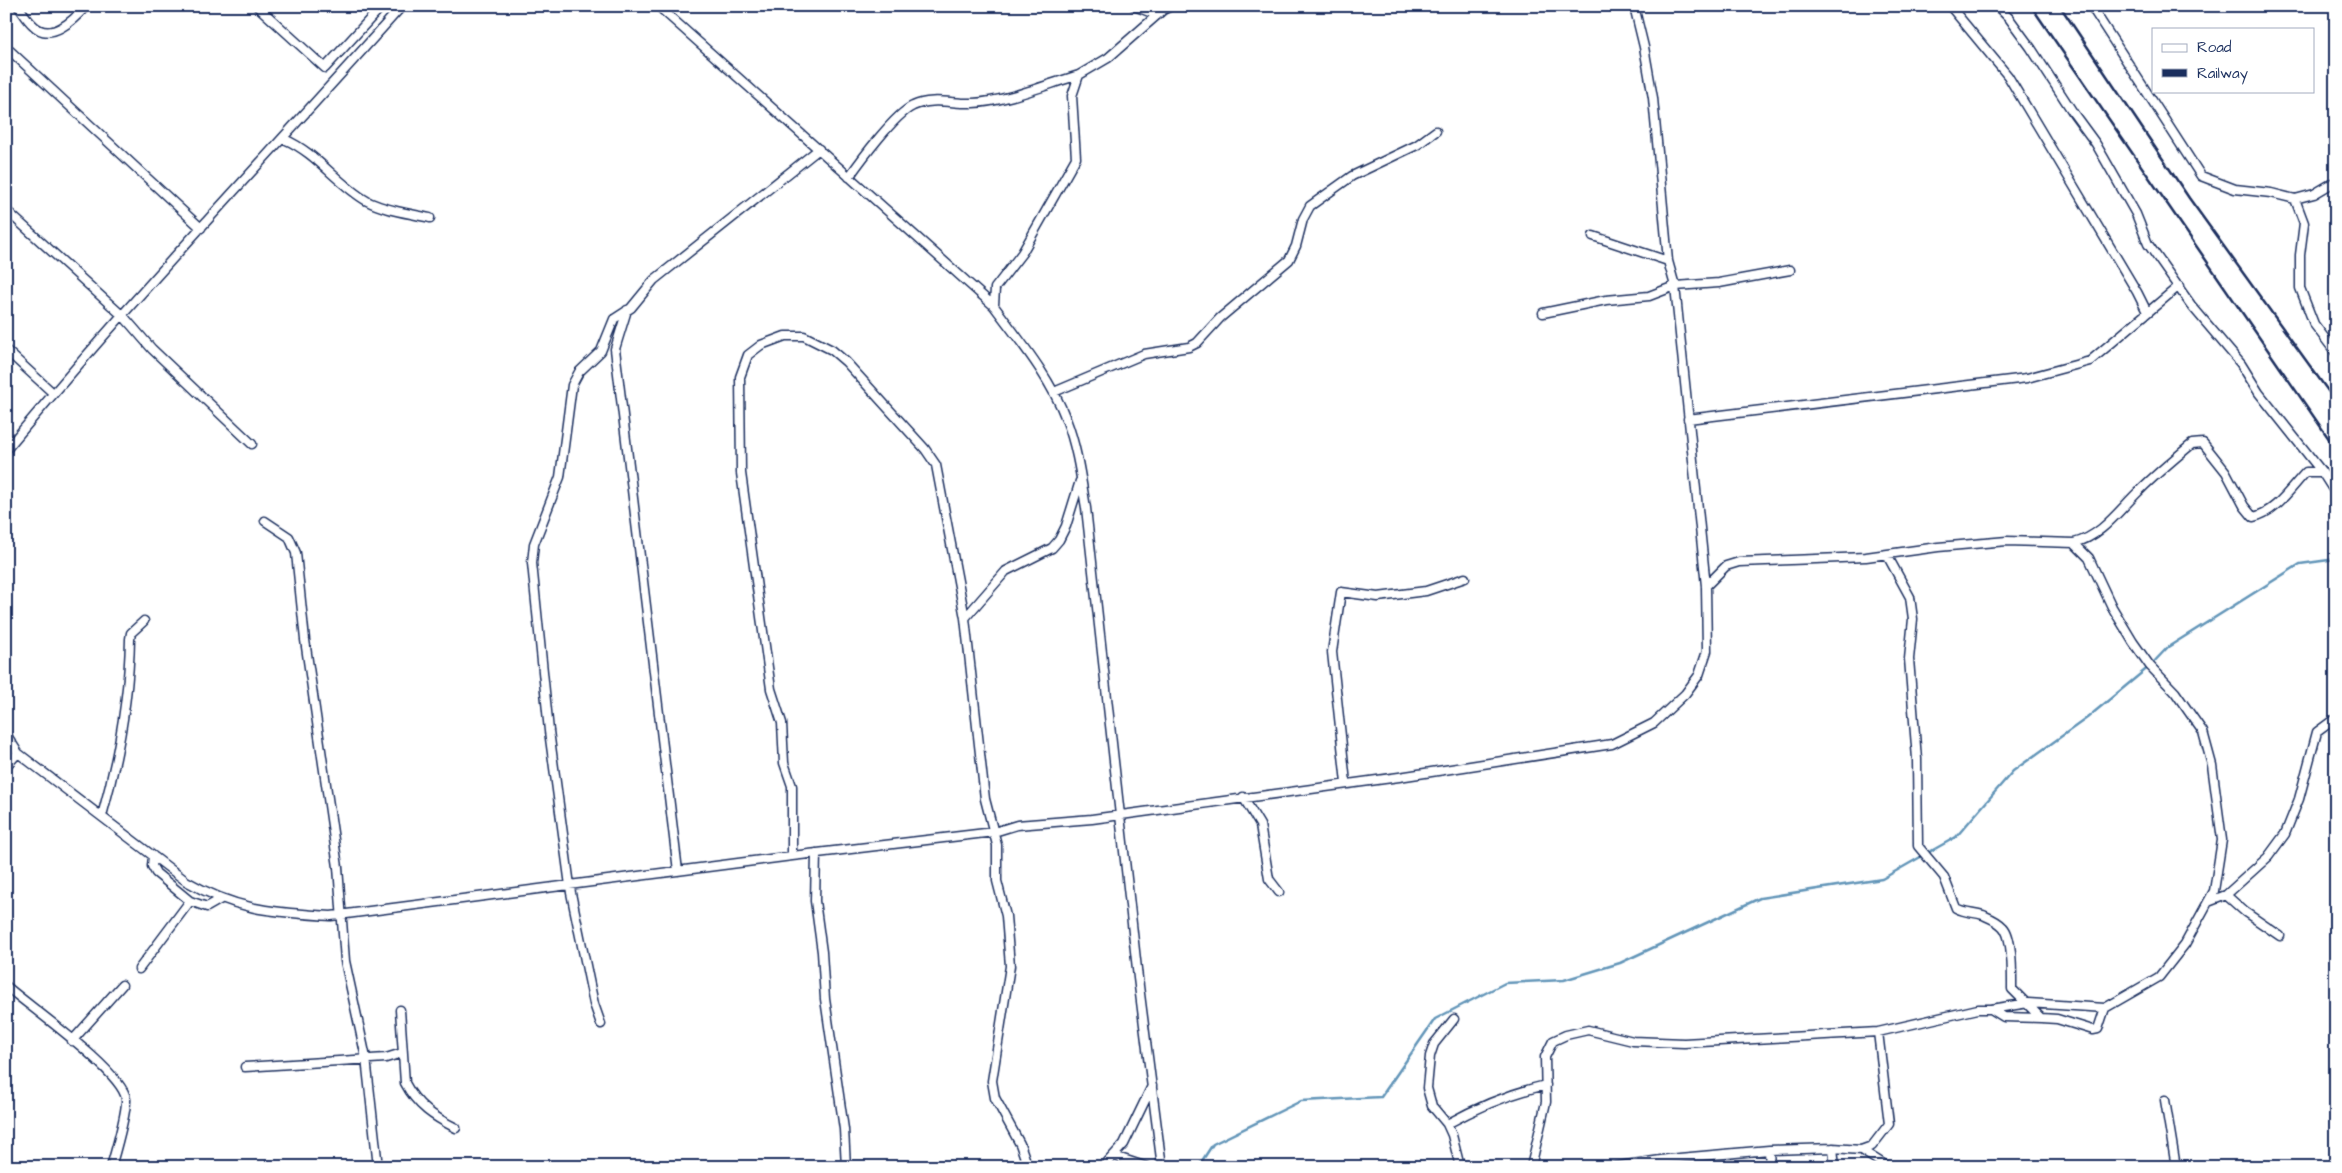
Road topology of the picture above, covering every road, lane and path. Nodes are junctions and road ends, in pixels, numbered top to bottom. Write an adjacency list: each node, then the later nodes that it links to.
1 (18, 6): 2 (street)
2 (86, 6)
3 (257, 6): 4 (street)
4 (382, 6)
5 (402, 6): 17 (street)
6 (658, 6): 18 (street)
7 (1134, 6): 13 (street)
8 (1171, 6): 13 (street)
9 (1634, 6): 26 (street)
10 (1950, 6): 32 (street)
11 (1997, 6): 29 (street)
12 (2091, 6): 21 (street)
13 (1157, 15): 15 (street)
14 (6, 47): 24 (street)
15 (1080, 74): 19 (street); 30 (street)
16 (1436, 131): 37 (street)
17 (284, 139): 23 (street); 24 (street)
18 (819, 149): 19 (street); 31 (street)
19 (849, 177): 30 (street)
20 (2336, 181): 21 (street)
21 (2294, 199): 36 (street)
22 (6, 210): 34 (street)
23 (430, 218)
24 (201, 228): 34 (street)
25 (1593, 236): 26 (street)
26 (1668, 261): 28 (street)
27 (1790, 270): 28 (street)
28 (1675, 286): 33 (street); 39 (street)
29 (2179, 286): 32 (street); 42 (street)
30 (994, 306): 37 (street)
31 (626, 310): 64 (street); 65 (street)
32 (2147, 312): 39 (street)
33 (1543, 314)
34 (121, 315): 38 (street); 40 (street)
35 (6, 350): 38 (street)
36 (2336, 353)
37 (1054, 392): 43 (street)
38 (53, 393): 41 (street)
39 (1688, 419): 49 (street)
40 (252, 444)
41 (6, 450)
42 (2322, 472): 44 (street); 46 (street)
43 (1081, 479): 50 (street); 58 (street)
44 (2336, 494)
45 (265, 522): 71 (street)
46 (2074, 543): 47 (street); 70 (street)
47 (1887, 555): 49 (street); 76 (street)
48 (1465, 578): 56 (street)
49 (1706, 586): 56 (street)
50 (965, 618): 60 (street); 63 (street)
51 (144, 621): 59 (street)
52 (2336, 718): 67 (street)
53 (6, 734): 54 (street)
54 (18, 752): 55 (street); 59 (street)
55 (6, 766)
56 (1346, 784): 57 (street)
57 (1243, 797): 58 (street); 66 (street)
58 (1121, 814): 60 (street); 89 (street)
59 (102, 816): 62 (street)
60 (994, 832): 61 (street); 100 (street)
61 (816, 853): 63 (street); 99 (street)
62 (154, 856): 68 (street); 69 (street)
63 (792, 856): 64 (street)
64 (678, 871): 65 (street)
65 (570, 885): 71 (street); 82 (street)
66 (1279, 892)
67 (2226, 895): 70 (street); 72 (street)
68 (221, 899): 69 (street); 71 (street)
69 (190, 901): 73 (street)
70 (2208, 902): 77 (street)
71 (342, 915): 86 (street)
72 (2280, 936)
73 (140, 968)
74 (122, 985): 84 (street)
75 (6, 986): 84 (street)
76 (2028, 1003): 77 (street); 78 (street); 80 (street)
77 (2105, 1008): 80 (street)
78 (1991, 1009): 80 (street); 83 (street)
79 (400, 1010): 85 (street)
80 (2041, 1018)
81 (1454, 1019): 91 (street)
82 (601, 1024)
83 (1878, 1032): 88 (street); 95 (street)
84 (72, 1041): 97 (street)
85 (402, 1053): 86 (street); 92 (street)
86 (366, 1058): 87 (street); 98 (street)
87 (245, 1067)
88 (1546, 1085): 91 (street); 105 (street)
89 (1153, 1086): 96 (street); 103 (street)
90 (2165, 1100): 110 (street)
91 (1447, 1124): 104 (street)
92 (456, 1128)
93 (1833, 1148): 94 (street); 95 (street); 108 (street)
94 (1769, 1150): 106 (street); 107 (street)
95 (1861, 1150): 109 (street)
96 (1114, 1156): 101 (street); 102 (street)
97 (111, 1167)
98 (378, 1167)
99 (846, 1167)
100 (1028, 1167)
101 (1103, 1167)
102 (1147, 1167)
103 (1162, 1167)
104 (1460, 1167)
105 (1531, 1167)
106 (1612, 1167)
107 (1770, 1167)
108 (1835, 1167)
109 (1888, 1167)
110 (2176, 1167)

